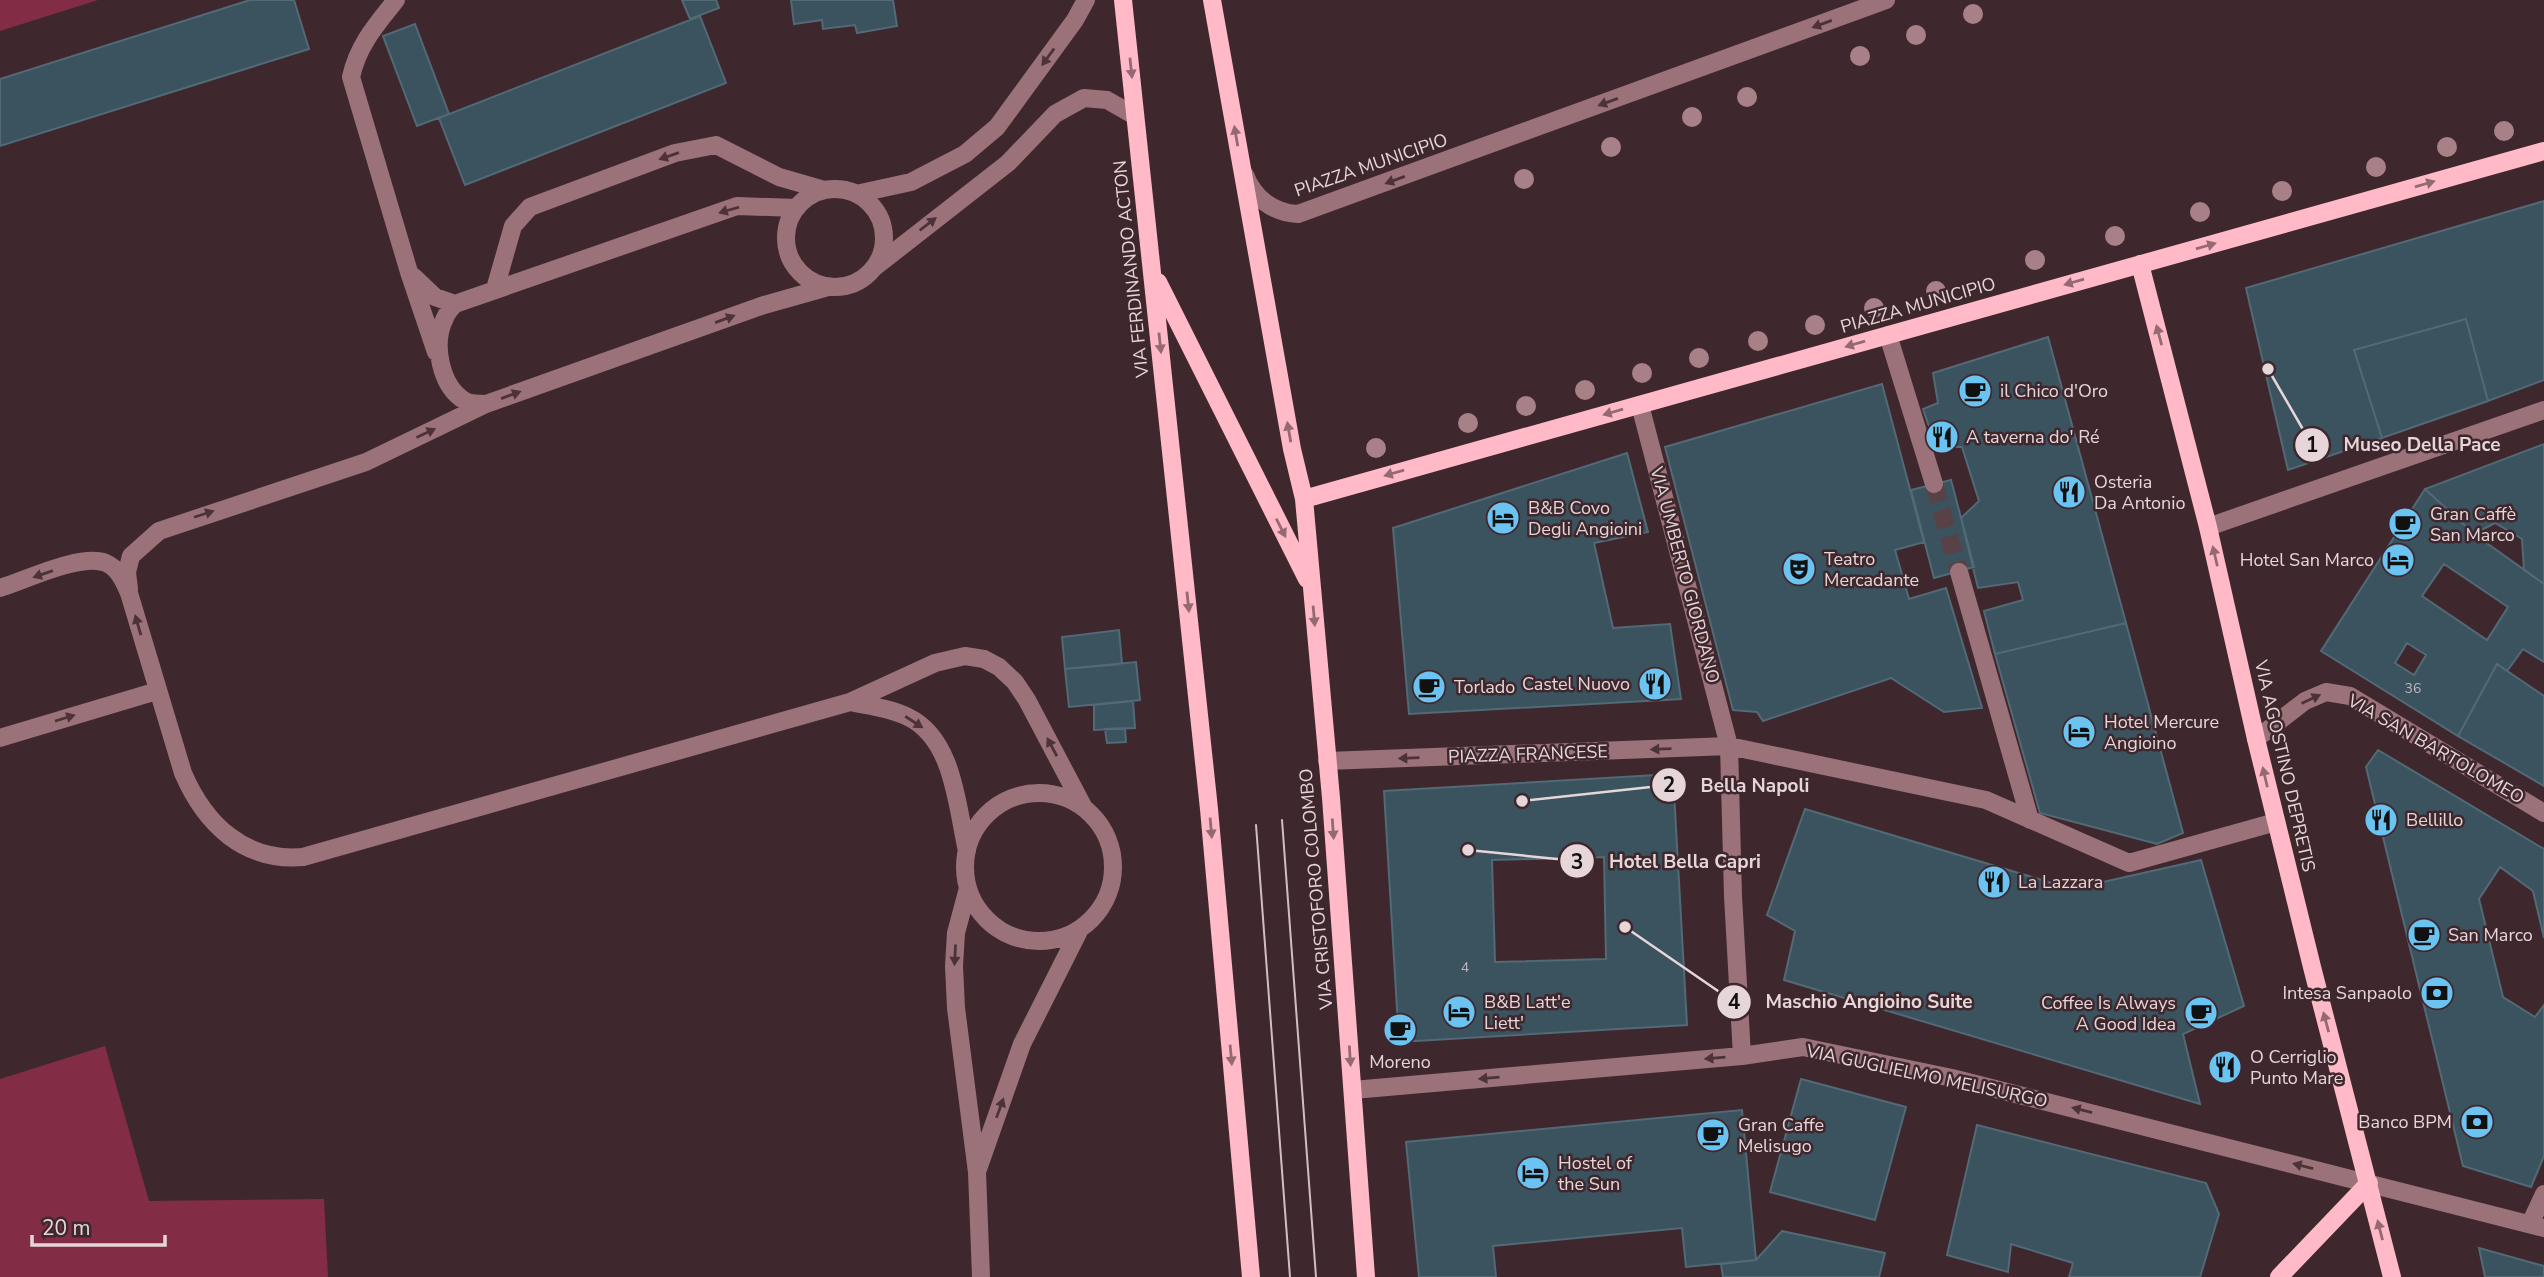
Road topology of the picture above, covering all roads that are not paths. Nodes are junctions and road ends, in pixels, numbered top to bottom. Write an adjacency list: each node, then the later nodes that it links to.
1 (396, 0): 15 (street)
2 (1086, 0): 10 (street, one-way to 10)
3 (1123, 0): 6 (main road, VIA FERDINANDO ACTON, one-way to 6)
4 (1212, 0): 8 (main road, one-way to 4)
5 (1886, 0): 8 (street, PIAZZA MUNICIPIO, one-way to 8)
6 (1135, 116): 13 (street, one-way to 6); 14 (main road, VIA FERDINANDO ACTON)
7 (2544, 151): 12 (main road, PIAZZA MUNICIPIO, one-way to 7)
8 (1242, 167): 25 (main road, one-way to 8)
9 (824, 190): 10 (street); 11 (street); 17 (street, one-way to 17)
10 (856, 194): 13 (street)
11 (796, 208): 16 (street); 17 (street, one-way to 17)
12 (2140, 264): 19 (main road, PIAZZA MUNICIPIO, one-way to 19); 26 (main road, VIA AGOSTINO DEPRETIS, one-way to 12)
13 (875, 267): 16 (street)
14 (1152, 270): 29 (main road, one-way to 29); 51 (main road, VIA FERDINANDO ACTON, one-way to 51)
15 (409, 272): 18 (street); 20 (street)
16 (828, 287): 21 (street, one-way to 16)
17 (495, 289): 18 (street)
18 (454, 304): 20 (street)
19 (1888, 335): 22 (main road, PIAZZA MUNICIPIO, one-way to 22); 24 (street)
20 (442, 368): 21 (street)
21 (486, 404): 30 (street, one-way to 21)
22 (1640, 405): 25 (main road, PIAZZA MUNICIPIO, one-way to 25); 35 (street, VIA UMBERTO GIORDANO)
23 (2544, 410): 26 (street)
24 (1934, 484)
25 (1304, 499): 29 (main road, VIA CRISTOFORO COLOMBO)
26 (2208, 527): 34 (main road, VIA AGOSTINO DEPRETIS, one-way to 26)
27 (1959, 572): 39 (street)
28 (0, 588): 30 (street, one-way to 28)
29 (1312, 589): 36 (main road, VIA CRISTOFORO COLOMBO, one-way to 36)
30 (129, 593): 31 (street, one-way to 30)
31 (157, 691): 32 (street); 33 (street, one-way to 31)
32 (850, 702): 37 (street, one-way to 32); 41 (street, one-way to 41)
33 (0, 738)
34 (2256, 739): 38 (street, VIA SAN BARTOLOMEO, one-way to 38); 40 (main road, VIA AGOSTINO DEPRETIS, one-way to 34)
35 (1729, 746): 36 (street, PIAZZA FRANCESE, one-way to 36); 39 (street, PIAZZA FRANCESE); 44 (street)
36 (1327, 761): 45 (main road, VIA CRISTOFORO COLOMBO, one-way to 45)
37 (1084, 807): 41 (street); 43 (street)
38 (2544, 813)
39 (2030, 820): 40 (street, PIAZZA FRANCESE)
40 (2276, 822): 47 (main road, VIA AGOSTINO DEPRETIS, one-way to 40)
41 (967, 851): 42 (street)
42 (968, 888): 43 (street); 46 (street, one-way to 46)
43 (1080, 929): 46 (street, one-way to 43)
44 (1742, 1056): 45 (street, VIA GUGLIELMO MELISURGO, one-way to 45); 47 (street, VIA GUGLIELMO MELISURGO, one-way to 44)
45 (1353, 1090): 52 (main road, VIA CRISTOFORO COLOMBO)
46 (977, 1172): 50 (street)
47 (2369, 1183): 49 (street, VIA GUGLIELMO MELISURGO); 53 (main road); 54 (main road, VIA AGOSTINO DEPRETIS, one-way to 47)
48 (2544, 1194): 49 (street)
49 (2537, 1226)
50 (981, 1277)
51 (1251, 1277)
52 (1366, 1277)
53 (2278, 1277)
54 (2392, 1277)

